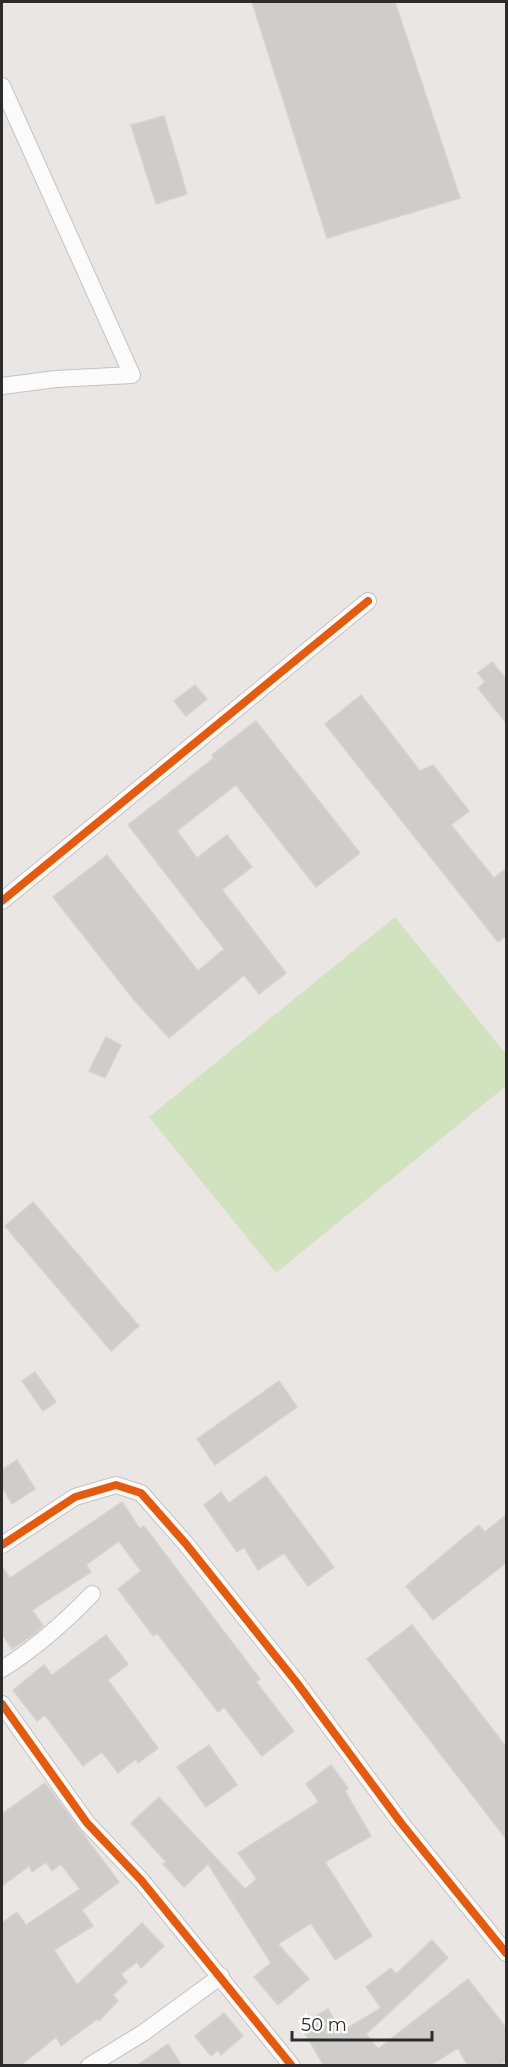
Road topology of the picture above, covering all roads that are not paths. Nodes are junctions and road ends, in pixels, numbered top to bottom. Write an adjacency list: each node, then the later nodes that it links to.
1 (2, 86): 2 (street)
2 (2, 386)
3 (368, 601): 4 (street)
4 (2, 901)
5 (2, 1545): 9 (street)
6 (92, 1594): 7 (street)
7 (2, 1670)
8 (2, 1704): 10 (street)
9 (507, 1953)
10 (221, 1976): 11 (street); 12 (street)
11 (88, 2066)
12 (292, 2066)

